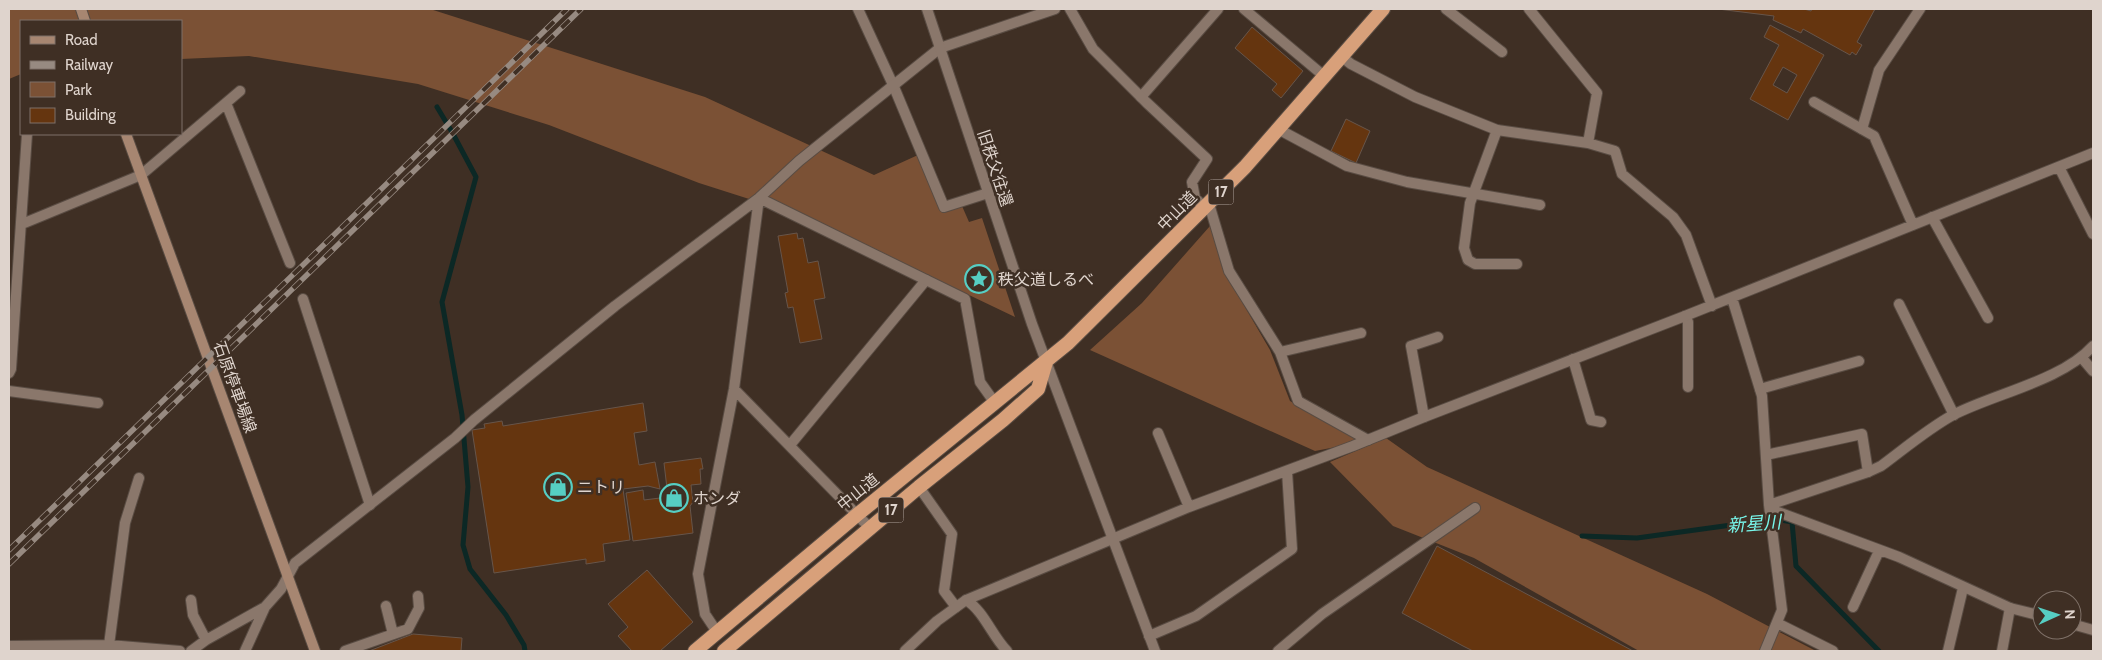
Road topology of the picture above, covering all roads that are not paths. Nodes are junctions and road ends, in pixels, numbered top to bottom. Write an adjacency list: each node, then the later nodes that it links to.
1 (858, 9): 15 (street)
2 (927, 9): 11 (street, 旧秩父往還)
3 (1055, 9): 11 (street)
4 (1070, 9): 17 (street)
5 (1218, 9): 17 (street)
6 (1244, 9): 14 (street)
7 (1383, 9): 13 (highway, 中山道 / 17)
8 (1446, 9): 12 (street)
9 (1529, 9): 25 (street)
10 (1920, 9): 21 (street)
11 (940, 48): 15 (street); 29 (street, 旧秩父往還)
12 (1502, 52)
13 (1342, 57): 14 (highway, 中山道 / 17); 22 (street)
14 (1324, 76): 20 (highway, 中山道 / 17)
15 (894, 87): 29 (street); 31 (street)
16 (240, 91): 19 (street)
17 (1142, 97): 33 (street)
18 (1814, 102): 21 (street)
19 (226, 103): 28 (street); 38 (street)
20 (1278, 129): 30 (street); 33 (highway, 中山道 / 17)
21 (1862, 129): 36 (street)
22 (1497, 130): 25 (street); 30 (street)
23 (27, 135): 35 (street)
24 (126, 135): 28 (main road, 石原停車場線)
25 (1588, 143): 45 (street)
26 (2093, 153): 27 (street)
27 (2059, 167): 34 (street); 37 (street)
28 (142, 175): 35 (street); 83 (main road, 石原停車場線)
29 (988, 193): 55 (street, 旧秩父往還)
30 (1473, 195): 32 (street); 39 (street)
31 (759, 198): 40 (street); 59 (street); 75 (street)
32 (1540, 205)
33 (1207, 206): 51 (street); 55 (highway, 中山道 / 17)
34 (1932, 217): 36 (street); 47 (street)
35 (22, 224): 41 (street)
36 (1912, 225): 42 (street)
37 (2093, 234)
38 (290, 263)
39 (1517, 264)
40 (926, 280): 63 (street); 69 (street)
41 (13, 290): 57 (street)
42 (1732, 298): 45 (street); 60 (street)
43 (303, 300): 75 (street)
44 (1899, 304): 64 (street)
45 (1712, 306): 46 (street)
46 (1685, 316): 53 (street); 58 (street)
47 (1988, 318)
48 (1361, 333): 51 (street)
49 (1438, 338): 65 (street)
50 (2093, 346): 52 (street)
51 (1280, 352): 68 (street)
52 (2082, 358): 56 (street); 64 (street)
53 (1573, 359): 65 (street); 66 (street)
54 (1858, 361): 60 (street)
55 (1046, 362): 63 (highway, 中山道 / 17); 74 (highway, 中山道 / 17); 81 (street, 旧秩父往還)
56 (2093, 371)
57 (9, 373)
58 (1688, 387)
59 (734, 389): 69 (street); 95 (street)
60 (1760, 389): 70 (street)
61 (9, 391): 62 (street)
62 (98, 403)
63 (995, 403): 79 (highway, 中山道 / 17)
64 (1954, 414): 72 (street)
65 (1424, 417): 68 (street)
66 (1601, 422)
67 (1158, 433): 76 (street)
68 (1368, 440): 71 (street)
69 (790, 445): 79 (street)
70 (1766, 454): 72 (street); 77 (street)
71 (1287, 471): 76 (street); 97 (street)
72 (1868, 472): 77 (street)
73 (139, 478): 99 (street)
74 (919, 486): 80 (highway, 中山道 / 17); 90 (street)
75 (370, 505): 83 (street)
76 (1189, 507): 81 (street)
77 (1770, 507): 82 (street); 94 (street)
78 (1475, 508): 111 (street)
79 (858, 514): 80 (street); 95 (highway, 中山道 / 17)
80 (870, 528): 107 (highway, 中山道 / 17)
81 (1113, 540): 87 (street); 97 (street, 旧秩父往還)
82 (1879, 551): 84 (street); 91 (street)
83 (288, 576): 89 (street); 104 (main road, 石原停車場線)
84 (1963, 588): 92 (street); 114 (street)
85 (418, 596): 96 (street)
86 (192, 600): 98 (street)
87 (966, 600): 90 (street); 109 (street)
88 (386, 606): 96 (street)
89 (265, 607): 98 (street); 103 (street)
90 (956, 607): 108 (street)
91 (1853, 607)
92 (2010, 608): 93 (street); 115 (street)
93 (2032, 614)
94 (1777, 622): 112 (street); 113 (street)
95 (717, 632): 106 (highway, 中山道 / 17)
96 (393, 634): 105 (street)
97 (1149, 636): 110 (street, 旧秩父往還)
98 (206, 640): 102 (street)
99 (109, 645): 100 (street); 101 (street)
100 (12, 648)
101 (180, 651)
102 (191, 651)
103 (245, 651)
104 (315, 651)
105 (345, 651)
106 (695, 651)
107 (724, 651)
108 (905, 651)
109 (1007, 651)
110 (1155, 651)
111 (1278, 651)
112 (1764, 651)
113 (1833, 651)
114 (1948, 651)
115 (2002, 651)

